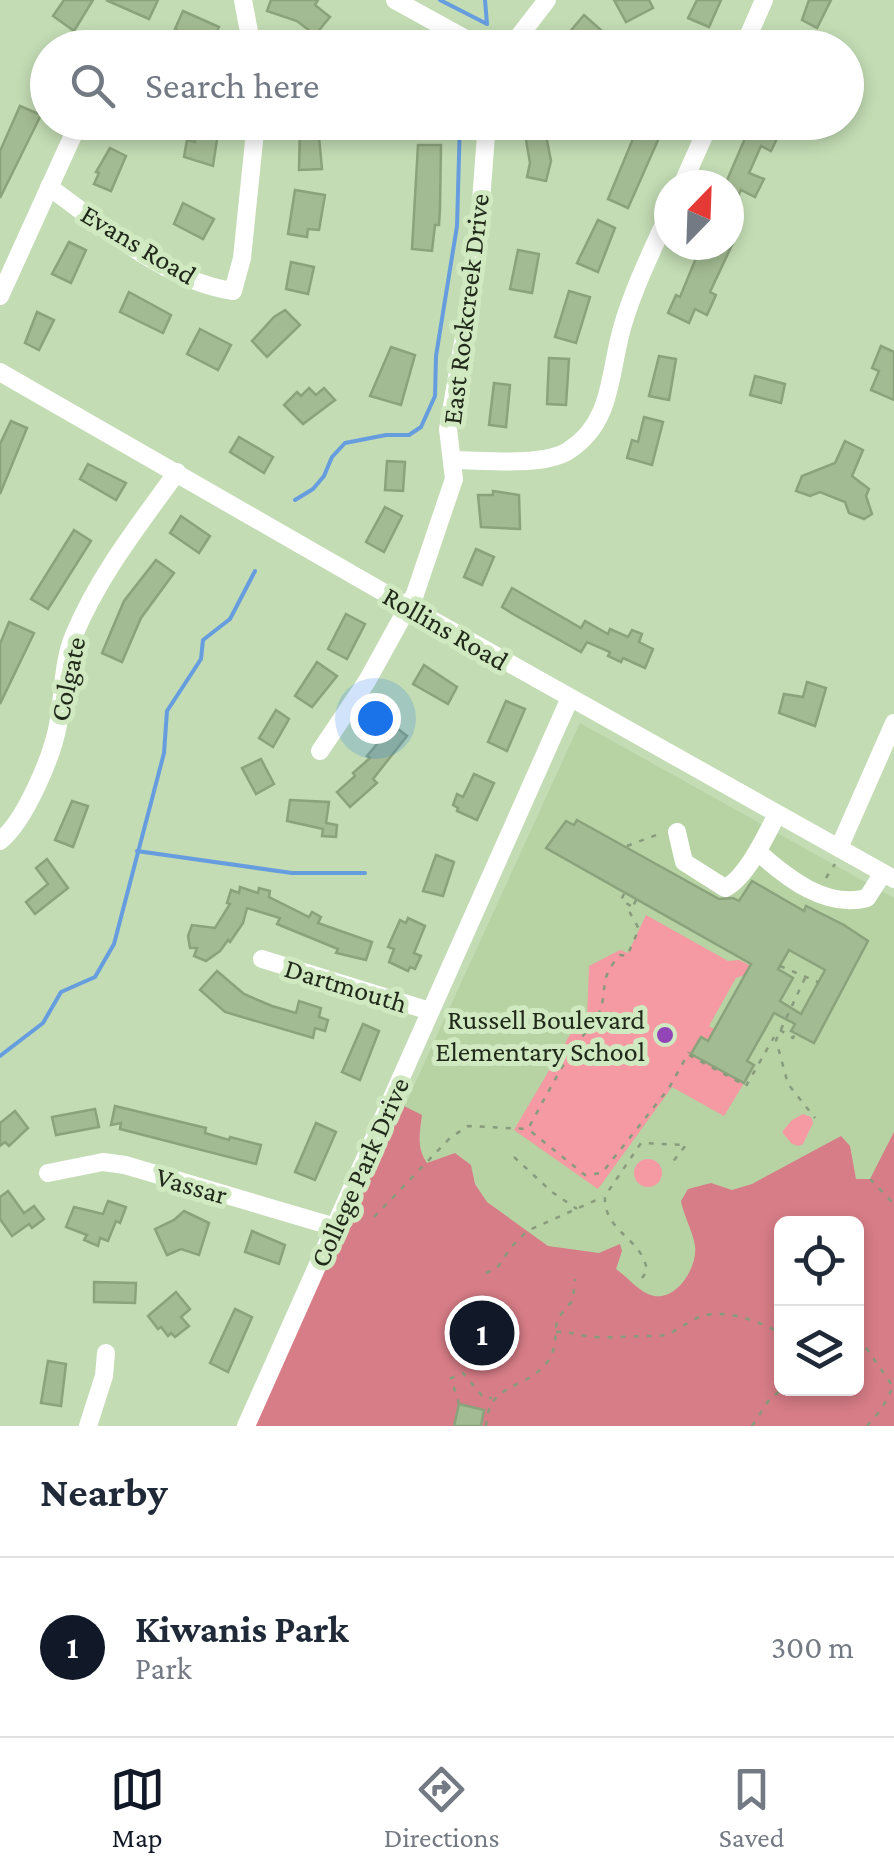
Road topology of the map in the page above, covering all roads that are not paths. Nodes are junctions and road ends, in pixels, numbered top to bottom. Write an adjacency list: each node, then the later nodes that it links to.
1 (243, 0): 5 (street)
2 (395, 0): 6 (street)
3 (547, 0): 7 (street)
4 (764, 0): 8 (street)
5 (249, 30)
6 (449, 30)
7 (524, 30)
8 (751, 30)
9 (71, 140): 14 (street)
10 (254, 140): 14 (street, Evans Road)
11 (486, 140): 18 (street, East Rockcreek Drive)
12 (702, 140): 13 (street)
13 (689, 170)
14 (49, 186): 16 (street)
15 (654, 250): 18 (street)
16 (0, 296)
17 (0, 372): 19 (street, Rollins Road)
18 (454, 460): 20 (street, East Rockcreek Drive)
19 (177, 472): 20 (street, Rollins Road); 26 (street, Colgate)
20 (409, 607): 21 (street, Rollins Road); 23 (street, East Rockcreek Drive)
21 (570, 698): 24 (street, Rollins Road); 31 (street, College Park Drive)
22 (894, 723): 28 (street)
23 (320, 751)
24 (777, 814): 27 (street); 28 (street, Rollins Road)
25 (677, 832): 27 (street)
26 (0, 841)
27 (758, 852): 29 (street)
28 (837, 855): 29 (street, Rollins Road)
29 (888, 876)
30 (262, 959): 31 (street, Dartmouth)
31 (430, 1011): 33 (street, College Park Drive)
32 (48, 1173): 33 (street, Vassar)
33 (335, 1227): 36 (street, College Park Drive)
34 (106, 1352): 35 (street)
35 (88, 1426)
36 (246, 1426)

